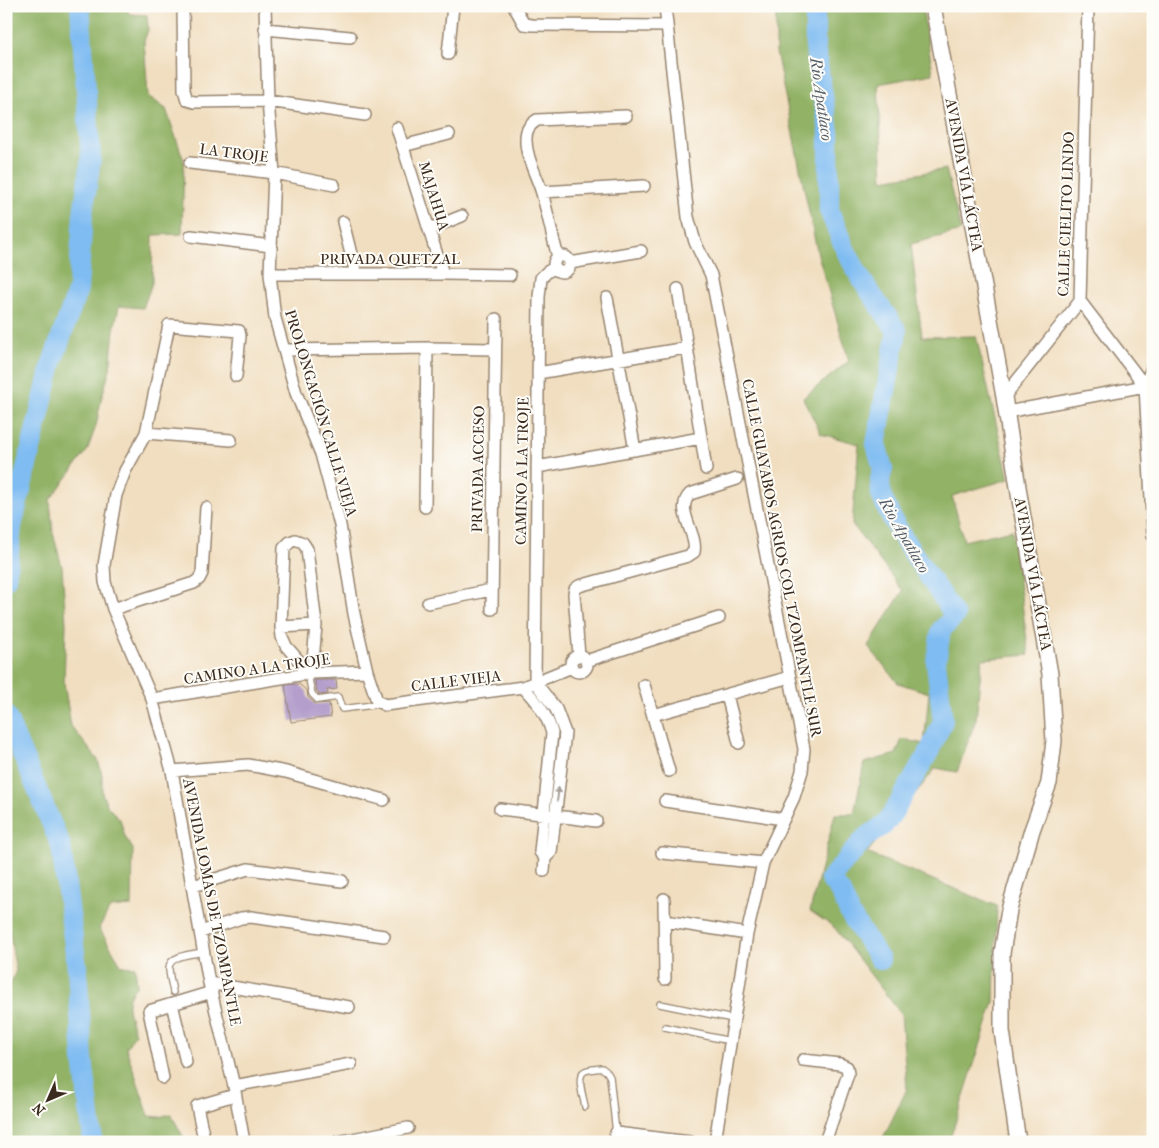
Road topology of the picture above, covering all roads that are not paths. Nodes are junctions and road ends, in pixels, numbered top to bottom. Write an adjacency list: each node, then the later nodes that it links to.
1 (183, 6): 12 (street)
2 (265, 6): 9 (street, PROLONGACIÓN CALLE VIEJA)
3 (453, 6): 11 (street)
4 (514, 6): 8 (street)
5 (665, 6): 8 (street, CALLE GUAYABOS AGRIOS COL TZOMPANTLE SUR)
6 (933, 6): 49 (street, AVENIDA VÍA LÁCTEA)
7 (1088, 6): 38 (street, CALLE CIELITO LINDO)
8 (667, 26): 70 (street, CALLE GUAYABOS AGRIOS COL TZOMPANTLE SUR)
9 (265, 29): 10 (street); 12 (street, PROLONGACIÓN CALLE VIEJA)
10 (350, 37)
11 (448, 54)
12 (268, 101): 13 (street); 19 (street, PROLONGACIÓN CALLE VIEJA)
13 (365, 115)
14 (626, 116): 22 (street)
15 (397, 128): 17 (street, MAJAHUA)
16 (449, 134): 17 (street)
17 (403, 146): 25 (street, MAJAHUA)
18 (190, 163): 19 (street, LA TROJE)
19 (274, 172): 20 (street, LA TROJE); 27 (street, PROLONGACIÓN CALLE VIEJA)
20 (334, 185)
21 (644, 186): 22 (street)
22 (542, 192): 29 (street)
23 (462, 216): 25 (street)
24 (343, 222): 33 (street)
25 (429, 229): 34 (street, MAJAHUA)
26 (191, 236): 27 (street)
27 (271, 246): 32 (street, PROLONGACIÓN CALLE VIEJA)
28 (642, 252): 30 (street)
29 (558, 257): 30 (street); 31 (street)
30 (570, 263): 31 (street)
31 (554, 268): 46 (street, CAMINO A LA TROJE)
32 (270, 274): 33 (street, PRIVADA QUETZAL); 43 (street, PROLONGACIÓN CALLE VIEJA)
33 (356, 274): 34 (street, PRIVADA QUETZAL)
34 (443, 274): 35 (street, PRIVADA QUETZAL)
35 (510, 275)
36 (678, 289): 41 (street)
37 (607, 298): 44 (street)
38 (1080, 301): 48 (street); 49 (street, CALLE CIELITO LINDO)
39 (496, 319): 42 (street, PRIVADA ACCESO)
40 (427, 348): 42 (street); 43 (street); 57 (street)
41 (686, 348): 44 (street); 51 (street)
42 (495, 349): 60 (street, PRIVADA ACCESO)
43 (284, 350): 68 (street, PROLONGACIÓN CALLE VIEJA)
44 (619, 360): 46 (street); 53 (street)
45 (1153, 365): 48 (street)
46 (538, 373): 54 (street, CAMINO A LA TROJE)
47 (236, 376): 50 (street, AVENIDA LOMAS DE TZOMPANTLE)
48 (1145, 386): 49 (street); 59 (street)
49 (1005, 405): 124 (street, AVENIDA VÍA LÁCTEA)
50 (146, 434): 52 (street); 63 (street, AVENIDA LOMAS DE TZOMPANTLE)
51 (701, 438): 53 (street); 55 (street)
52 (231, 440)
53 (635, 450): 54 (street)
54 (537, 467): 71 (street, CAMINO A LA TROJE)
55 (706, 469)
56 (737, 479): 67 (street)
57 (425, 507)
58 (206, 508): 63 (street)
59 (1153, 535)
60 (491, 590): 61 (street); 62 (street, PRIVADA ACCESO)
61 (428, 603)
62 (492, 608)
63 (113, 609): 75 (street, AVENIDA LOMAS DE TZOMPANTLE)
64 (719, 618): 67 (street)
65 (316, 625): 66 (street); 66 (street); 69 (street)
66 (281, 627): 69 (street)
67 (582, 659): 71 (street, CALLE VIEJA)
68 (367, 671): 69 (street, CAMINO A LA TROJE); 76 (street, PROLONGACIÓN CALLE VIEJA)
69 (308, 674): 75 (street, CAMINO A LA TROJE); 76 (lane)
70 (790, 677): 74 (street); 87 (street, CALLE GUAYABOS AGRIOS COL TZOMPANTLE SUR)
71 (535, 682): 73 (street, CALLE VIEJA); 78 (street)
72 (644, 685): 77 (street)
73 (523, 687): 76 (street, CALLE VIEJA); 78 (street)
74 (726, 695): 77 (street); 79 (street)
75 (152, 698): 80 (street, AVENIDA LOMAS DE TZOMPANTLE)
76 (381, 704)
77 (653, 715): 81 (street)
78 (554, 719): 85 (street); 86 (street, one-way to 78)
79 (739, 743)
80 (172, 771): 82 (street); 94 (street, AVENIDA LOMAS DE TZOMPANTLE)
81 (669, 771)
82 (384, 800)
83 (665, 801): 87 (street)
84 (500, 809): 85 (street)
85 (543, 814): 86 (street); 90 (street)
86 (555, 816): 88 (street); 90 (street)
87 (783, 819): 91 (street, CALLE GUAYABOS AGRIOS COL TZOMPANTLE SUR)
88 (596, 821)
89 (662, 853): 91 (street)
90 (545, 858): 92 (street)
91 (763, 863): 98 (street, CALLE GUAYABOS AGRIOS COL TZOMPANTLE SUR)
92 (544, 871)
93 (342, 881): 94 (street)
94 (193, 886): 97 (street, AVENIDA LOMAS DE TZOMPANTLE)
95 (664, 898): 96 (street)
96 (664, 921): 98 (street); 101 (street)
97 (200, 932): 99 (street); 100 (street, AVENIDA LOMAS DE TZOMPANTLE)
98 (747, 934): 107 (street, CALLE GUAYABOS AGRIOS COL TZOMPANTLE SUR)
99 (384, 936)
100 (204, 952): 102 (street, AVENIDA LOMAS DE TZOMPANTLE); 103 (lane)
101 (665, 979)
102 (210, 987): 104 (street); 106 (street); 114 (street, AVENIDA LOMAS DE TZOMPANTLE)
103 (173, 992)
104 (172, 1004): 111 (street); 113 (street)
105 (660, 1004): 107 (lane)
106 (349, 1007)
107 (733, 1019): 109 (street, CALLE GUAYABOS AGRIOS COL TZOMPANTLE SUR)
108 (665, 1027): 109 (lane)
109 (730, 1041): 122 (street, CALLE GUAYABOS AGRIOS COL TZOMPANTLE SUR)
110 (803, 1060): 123 (street)
111 (186, 1062)
112 (351, 1064): 114 (street)
113 (163, 1078)
114 (235, 1090): 118 (street); 119 (street, AVENIDA LOMAS DE TZOMPANTLE)
115 (585, 1107): 117 (lane)
116 (408, 1128): 120 (street)
117 (615, 1137): 121 (street)
118 (204, 1139)
119 (244, 1142)
120 (337, 1142)
121 (690, 1142)
122 (715, 1142)
123 (825, 1142)
124 (1018, 1142)

